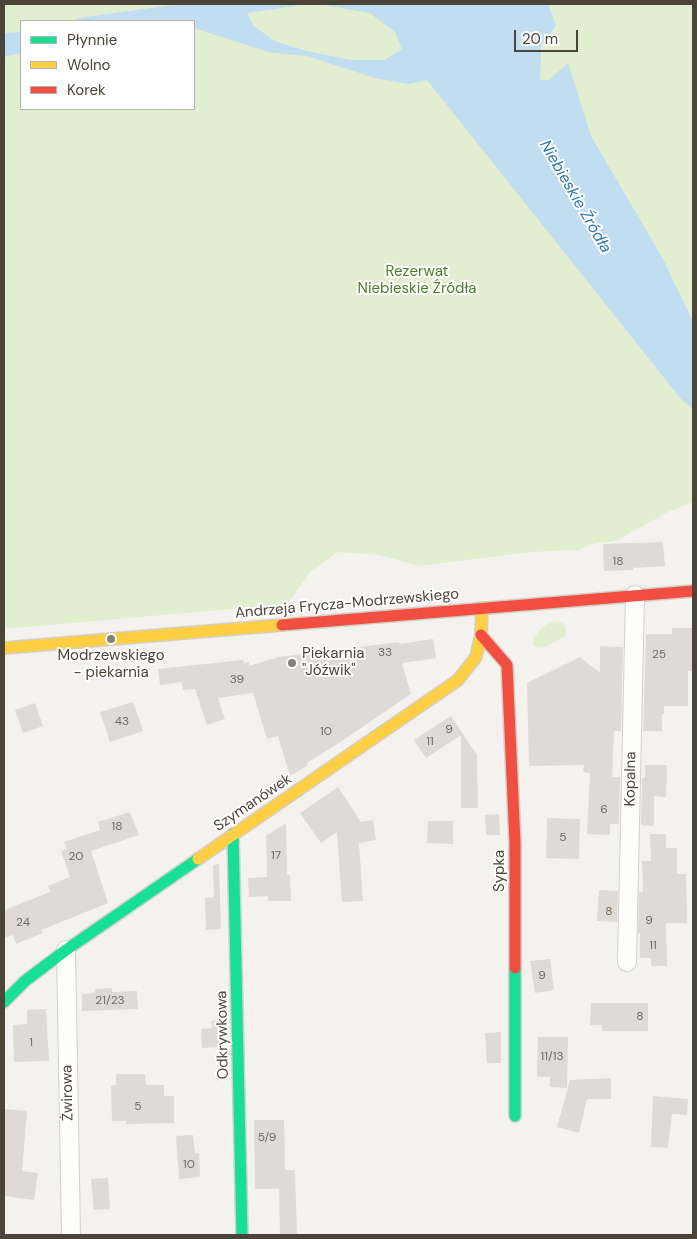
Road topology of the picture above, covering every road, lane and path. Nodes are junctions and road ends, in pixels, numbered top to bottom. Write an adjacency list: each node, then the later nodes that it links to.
1 (693, 591): 2 (street, Andrzeja Frycza-Modrzewskiego)
2 (635, 595): 3 (street, Andrzeja Frycza-Modrzewskiego); 8 (street, Kopalna)
3 (482, 608): 4 (street, Szymanówek); 5 (street, Andrzeja Frycza-Modrzewskiego)
4 (481, 635): 6 (street, Szymanówek); 10 (street, Sypka)
5 (4, 648)
6 (233, 834): 7 (street, Szymanówek); 12 (street, Odkrywkowa)
7 (66, 950): 9 (street, Szymanówek); 11 (street, Żwirowa)
8 (627, 962)
9 (4, 1002)
10 (515, 1116)
11 (71, 1235)
12 (242, 1235)

